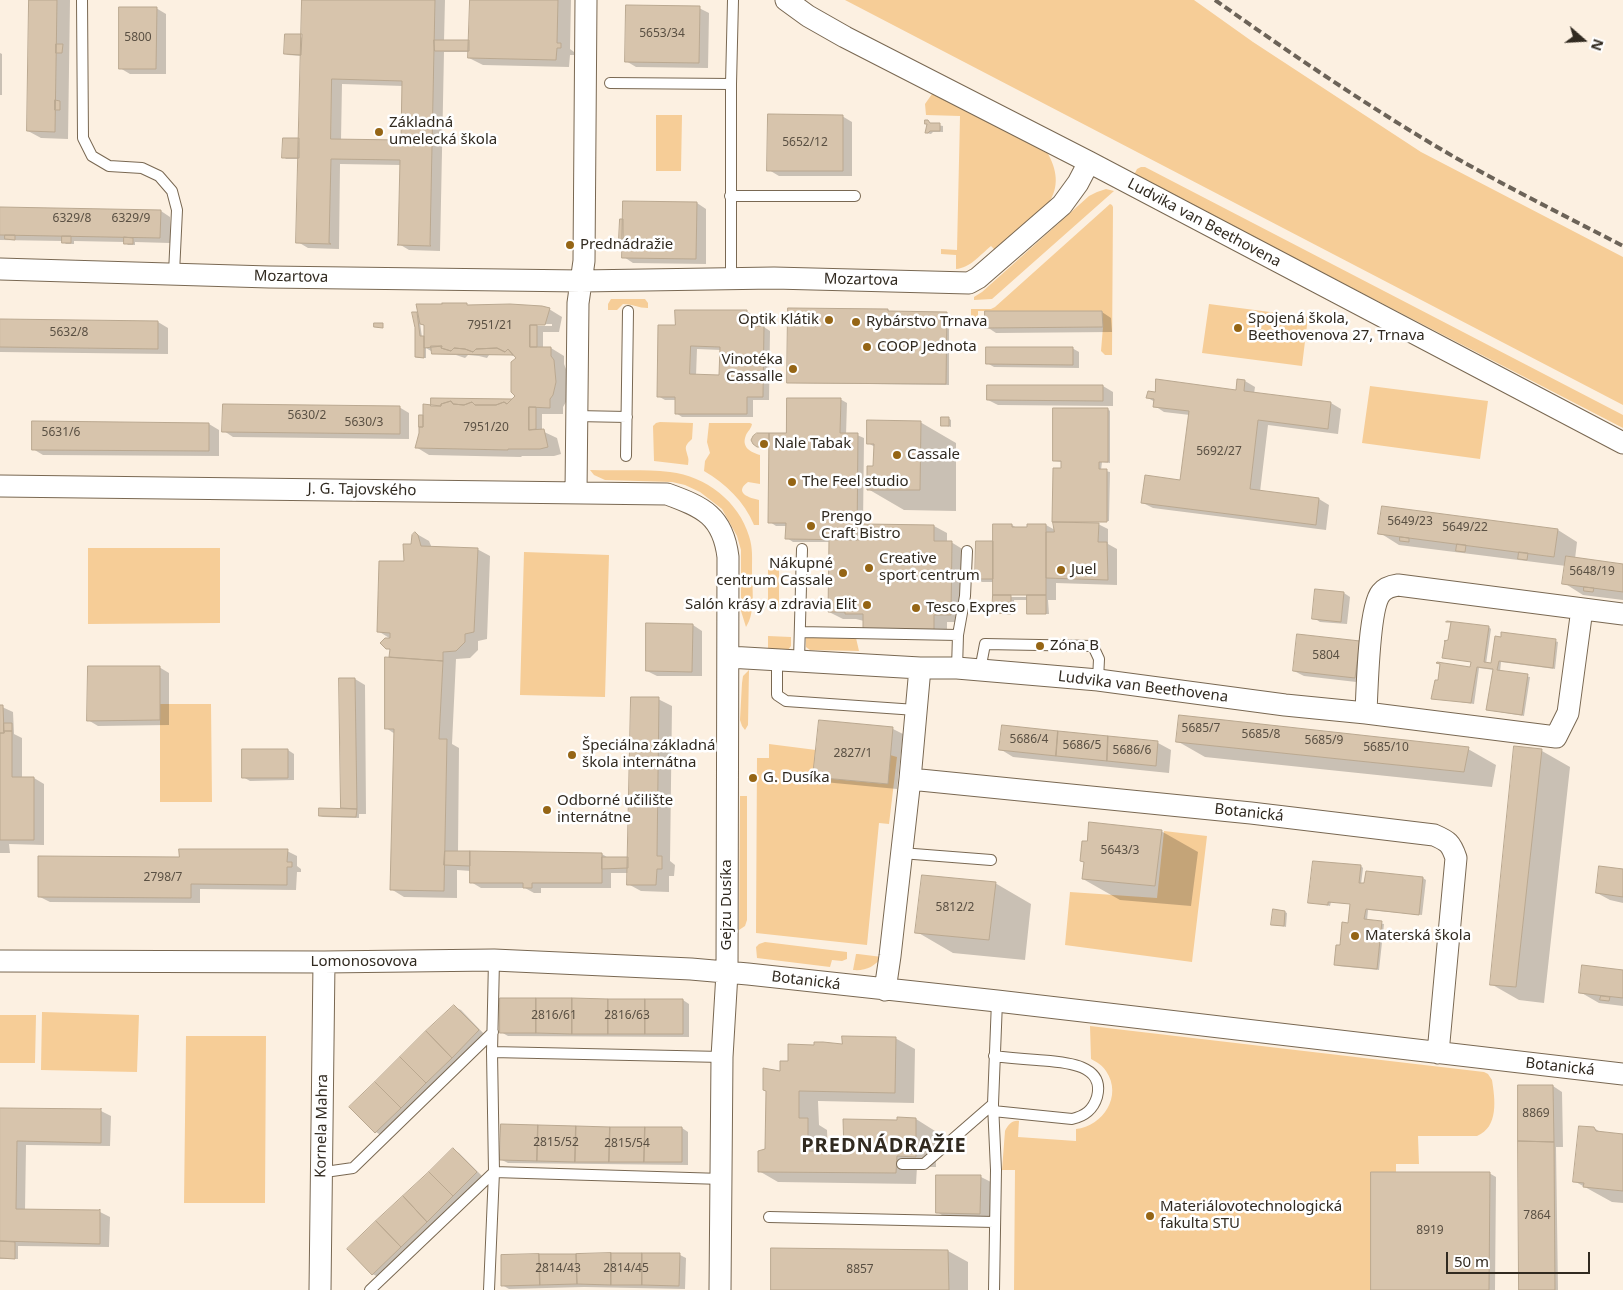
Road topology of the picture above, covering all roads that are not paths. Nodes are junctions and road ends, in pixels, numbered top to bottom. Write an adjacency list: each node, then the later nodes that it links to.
1 (82, 0): 11 (lane)
2 (586, 0): 13 (street)
3 (733, 0): 6 (lane)
4 (786, 0): 7 (street, Ludvika van Beethovena)
5 (610, 83): 6 (lane)
6 (730, 84): 8 (lane)
7 (1090, 162): 12 (street, Mozartova); 17 (street, Ludvika van Beethovena)
8 (730, 196): 9 (lane); 12 (lane)
9 (855, 196)
10 (0, 269): 11 (street, Mozartova)
11 (174, 273): 13 (street, Mozartova)
12 (732, 278): 13 (street, Mozartova)
13 (581, 281): 15 (street)
14 (628, 311): 16 (lane)
15 (576, 416): 16 (lane); 20 (street)
16 (626, 417): 18 (lane)
17 (1623, 443)
18 (626, 456)
19 (0, 486): 20 (street, J. G. Tajovského)
20 (576, 492): 21 (street, J. G. Tajovského)
21 (716, 522): 28 (street, Gejzu Dusíka)
22 (802, 549): 26 (lane)
23 (967, 551): 27 (lane)
24 (1582, 609): 25 (street); 36 (street, Ludvika van Beethovena); 36 (street)
25 (1623, 614)
26 (800, 632): 27 (lane); 30 (lane)
27 (958, 636): 32 (lane)
28 (728, 657): 29 (street, Ludvika van Beethovena); 43 (street, Gejzu Dusíka)
29 (777, 658): 30 (street, Ludvika van Beethovena); 35 (lane)
30 (799, 660): 31 (street, Ludvika van Beethovena)
31 (920, 668): 32 (street, Ludvika van Beethovena); 35 (street)
32 (957, 668): 33 (street, Ludvika van Beethovena)
33 (980, 670): 34 (street, Ludvika van Beethovena); 34 (lane)
34 (1098, 680): 36 (street, Ludvika van Beethovena)
35 (916, 710): 37 (street)
36 (1366, 713)
37 (910, 779): 38 (street); 48 (street, Botanická)
38 (901, 853): 39 (lane); 44 (street)
39 (992, 860)
40 (494, 960): 42 (street, Lomonosovova); 43 (street, Lomonosovova); 46 (lane)
41 (0, 961): 42 (street, Lomonosovova)
42 (324, 962): 54 (street, Kornela Mahra)
43 (727, 973): 44 (street, Botanická); 50 (street, Gejzu Dusíka)
44 (885, 990): 45 (street, Botanická)
45 (997, 1001): 48 (street, Botanická); 49 (lane)
46 (493, 1032): 47 (lane); 54 (lane)
47 (492, 1052): 50 (lane); 55 (lane)
48 (1438, 1053): 51 (street, Botanická)
49 (994, 1056): 52 (lane); 52 (lane)
50 (722, 1057): 56 (street, Gejzu Dusíka)
51 (1623, 1074)
52 (993, 1107): 53 (lane); 58 (lane)
53 (902, 1164)
54 (322, 1170): 59 (street, Kornela Mahra)
55 (494, 1172): 56 (lane); 60 (lane); 61 (lane)
56 (722, 1179): 62 (street, Gejzu Dusíka)
57 (769, 1217): 58 (lane)
58 (994, 1222): 63 (lane)
59 (320, 1290)
60 (370, 1290)
61 (489, 1290)
62 (720, 1290)
63 (994, 1290)

